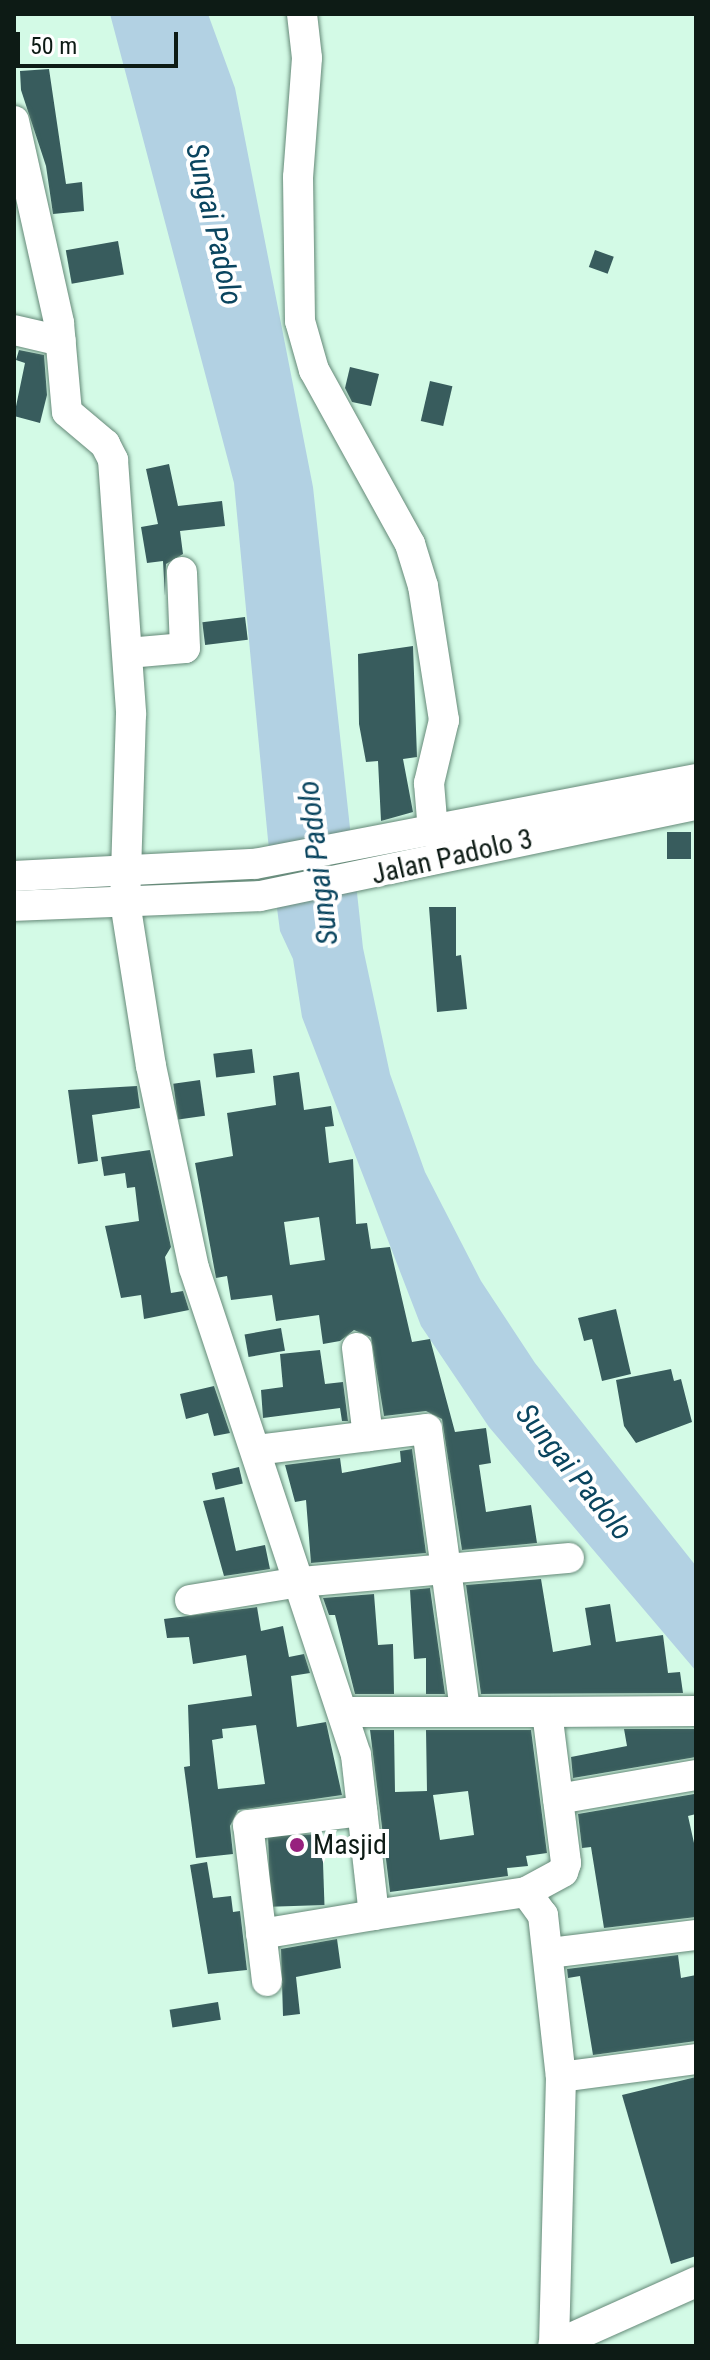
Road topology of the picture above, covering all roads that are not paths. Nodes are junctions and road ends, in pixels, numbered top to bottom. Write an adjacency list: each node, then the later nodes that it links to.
1 (302, 14): 9 (street)
2 (14, 121): 4 (street)
3 (14, 330): 4 (street)
4 (61, 341): 6 (street)
5 (182, 572): 6 (street)
6 (128, 653): 10 (street)
7 (696, 779): 9 (street, Jalan Padolo 3)
8 (696, 805): 12 (street, Jalan Padolo 3)
9 (433, 832): 10 (street, Jalan Padolo 3)
10 (125, 870): 11 (street, Jalan Padolo 3); 12 (street)
11 (14, 876)
12 (125, 902): 13 (street, Jalan Padolo 3); 16 (street)
13 (14, 906)
14 (357, 1348): 15 (street)
15 (368, 1436): 16 (street); 18 (street)
16 (256, 1450): 19 (street)
17 (569, 1558): 18 (street)
18 (446, 1572): 19 (street); 21 (street)
19 (300, 1582): 20 (street); 23 (street)
20 (190, 1600)
21 (465, 1709): 23 (street); 24 (street)
22 (696, 1711): 24 (street)
23 (343, 1712): 27 (street)
24 (547, 1712): 26 (street)
25 (696, 1775): 26 (street)
26 (558, 1799): 28 (street)
27 (362, 1811): 29 (street); 30 (street)
28 (526, 1892): 29 (street); 32 (street)
29 (374, 1915): 30 (street)
30 (261, 1934): 33 (street)
31 (696, 1935): 32 (street)
32 (549, 1953): 35 (street)
33 (267, 1981)
34 (696, 2059): 35 (street)
35 (561, 2077): 37 (street)
36 (696, 2282): 37 (street)
37 (553, 2344)

